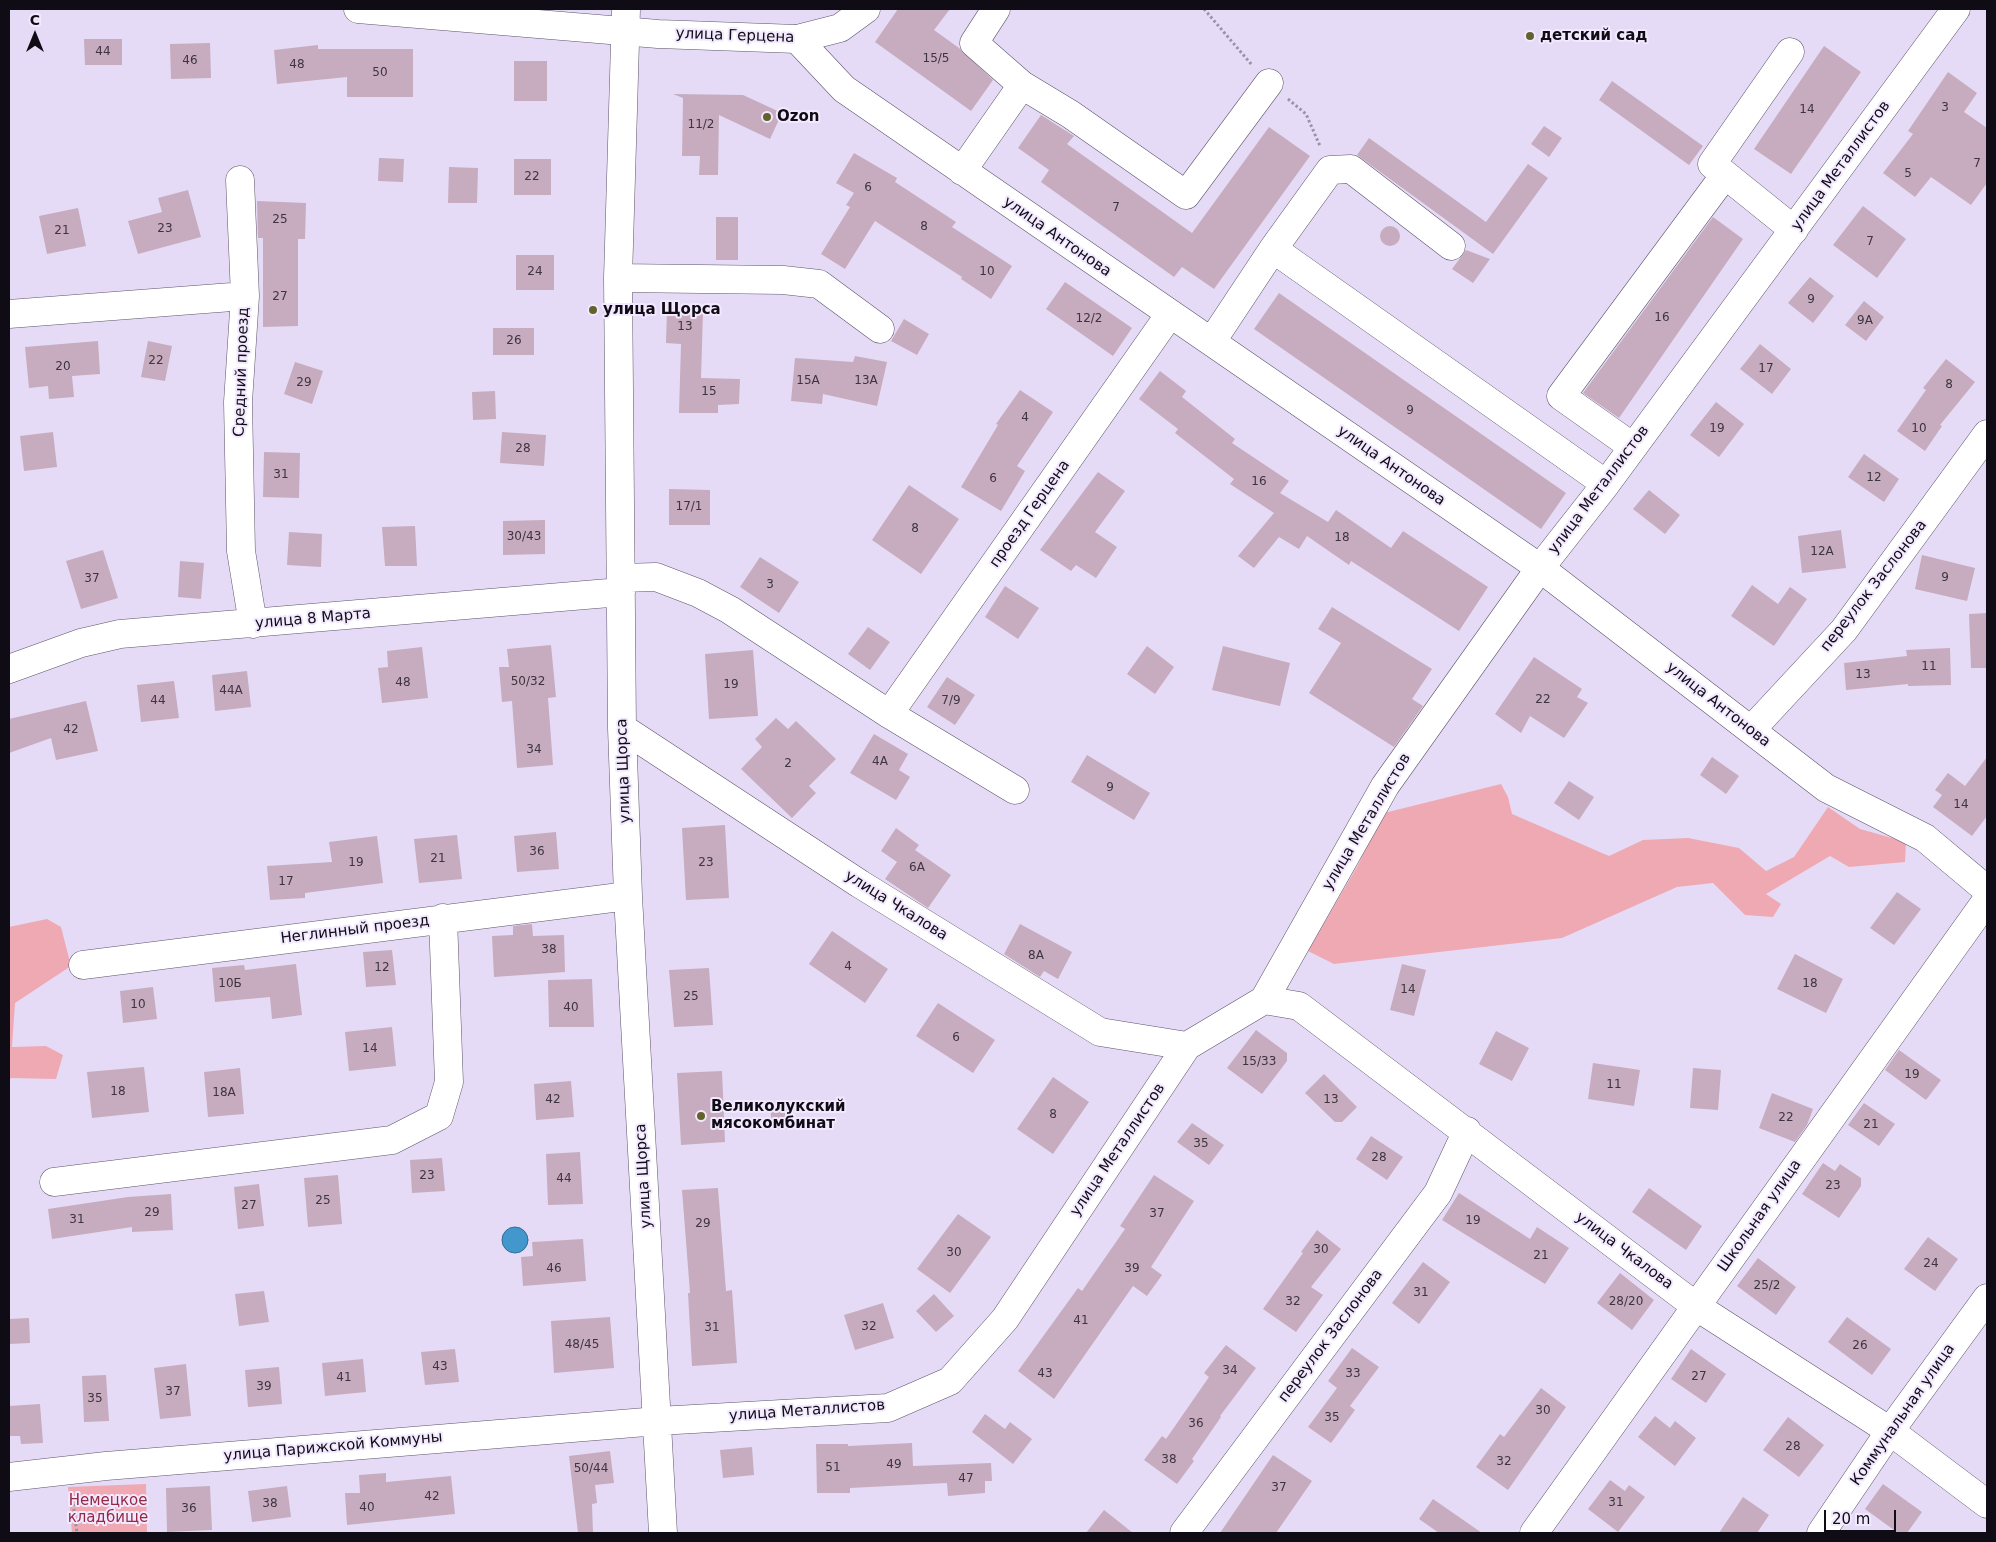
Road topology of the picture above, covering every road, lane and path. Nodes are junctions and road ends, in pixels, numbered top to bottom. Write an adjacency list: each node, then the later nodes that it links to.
1 (358, 9): 5 (street, улица Герцена)
2 (866, 9): 6 (street, улица Герцена)
3 (996, 9): 9 (street)
4 (1956, 9): 13 (street, улица Металлистов)
5 (626, 20): 6 (street, улица Герцена); 16 (street, улица Щорса)
6 (797, 39): 10 (street, улица Антонова)
7 (1790, 52): 11 (street)
8 (1269, 83): 9 (street)
9 (1022, 85): 10 (street)
10 (962, 171): 19 (street, улица Антонова)
11 (1724, 176): 13 (street); 23 (street)
12 (240, 180): 17 (street)
13 (1794, 230): 23 (street, улица Металлистов)
14 (1451, 246): 15 (street)
15 (1273, 249): 21 (street); 24 (street)
16 (618, 278): 20 (street); 26 (street, улица Щорса)
17 (245, 296): 18 (street, Средний проезд); 27 (street, Средний проезд)
18 (9, 314)
19 (1170, 314): 21 (street, улица Антонова); 29 (street, проезд Герцена)
20 (880, 329)
21 (1212, 341): 25 (street, улица Антонова)
22 (1987, 434): 31 (street, переулок Заслонова)
23 (1633, 447): 24 (street, улица Металлистов)
24 (1606, 484): 25 (street, улица Металлистов)
25 (1540, 568): 31 (street, улица Антонова); 38 (street, улица Металлистов)
26 (621, 585): 27 (street, улица 8 Марта); 29 (street); 30 (street, улица Щорса)
27 (254, 624): 28 (street, улица 8 Марта)
28 (9, 669)
29 (890, 714): 32 (street)
30 (622, 728): 34 (street, улица Щорса); 39 (street, улица Чкалова)
31 (1751, 730): 33 (street, улица Антонова)
32 (1015, 790)
33 (1987, 890)
34 (628, 896): 36 (street, Неглинный проезд); 44 (street, улица Щорса)
35 (1987, 900): 43 (street, Школьная улица)
36 (443, 918): 37 (street, Неглинный проезд); 41 (street)
37 (83, 965)
38 (1264, 1000): 39 (street, улица Металлистов); 40 (street, улица Чкалова)
39 (1187, 1046): 44 (street, улица Металлистов)
40 (1467, 1131): 43 (street, улица Чкалова); 51 (street, переулок Заслонова)
41 (54, 1182)
42 (1987, 1298): 45 (street, Коммунальная улица)
43 (1697, 1307): 45 (street, улица Чкалова); 52 (street, Школьная улица)
44 (658, 1421): 46 (street, улица Парижской Коммуны); 50 (street, улица Щорса)
45 (1890, 1431): 48 (street, улица Чкалова); 53 (street, Коммунальная улица)
46 (69, 1470): 47 (street, улица Парижской Коммуны); 49 (path)
47 (9, 1477)
48 (1987, 1504)
49 (78, 1533)
50 (663, 1533)
51 (1184, 1533)
52 (1534, 1533)
53 (1821, 1533)

